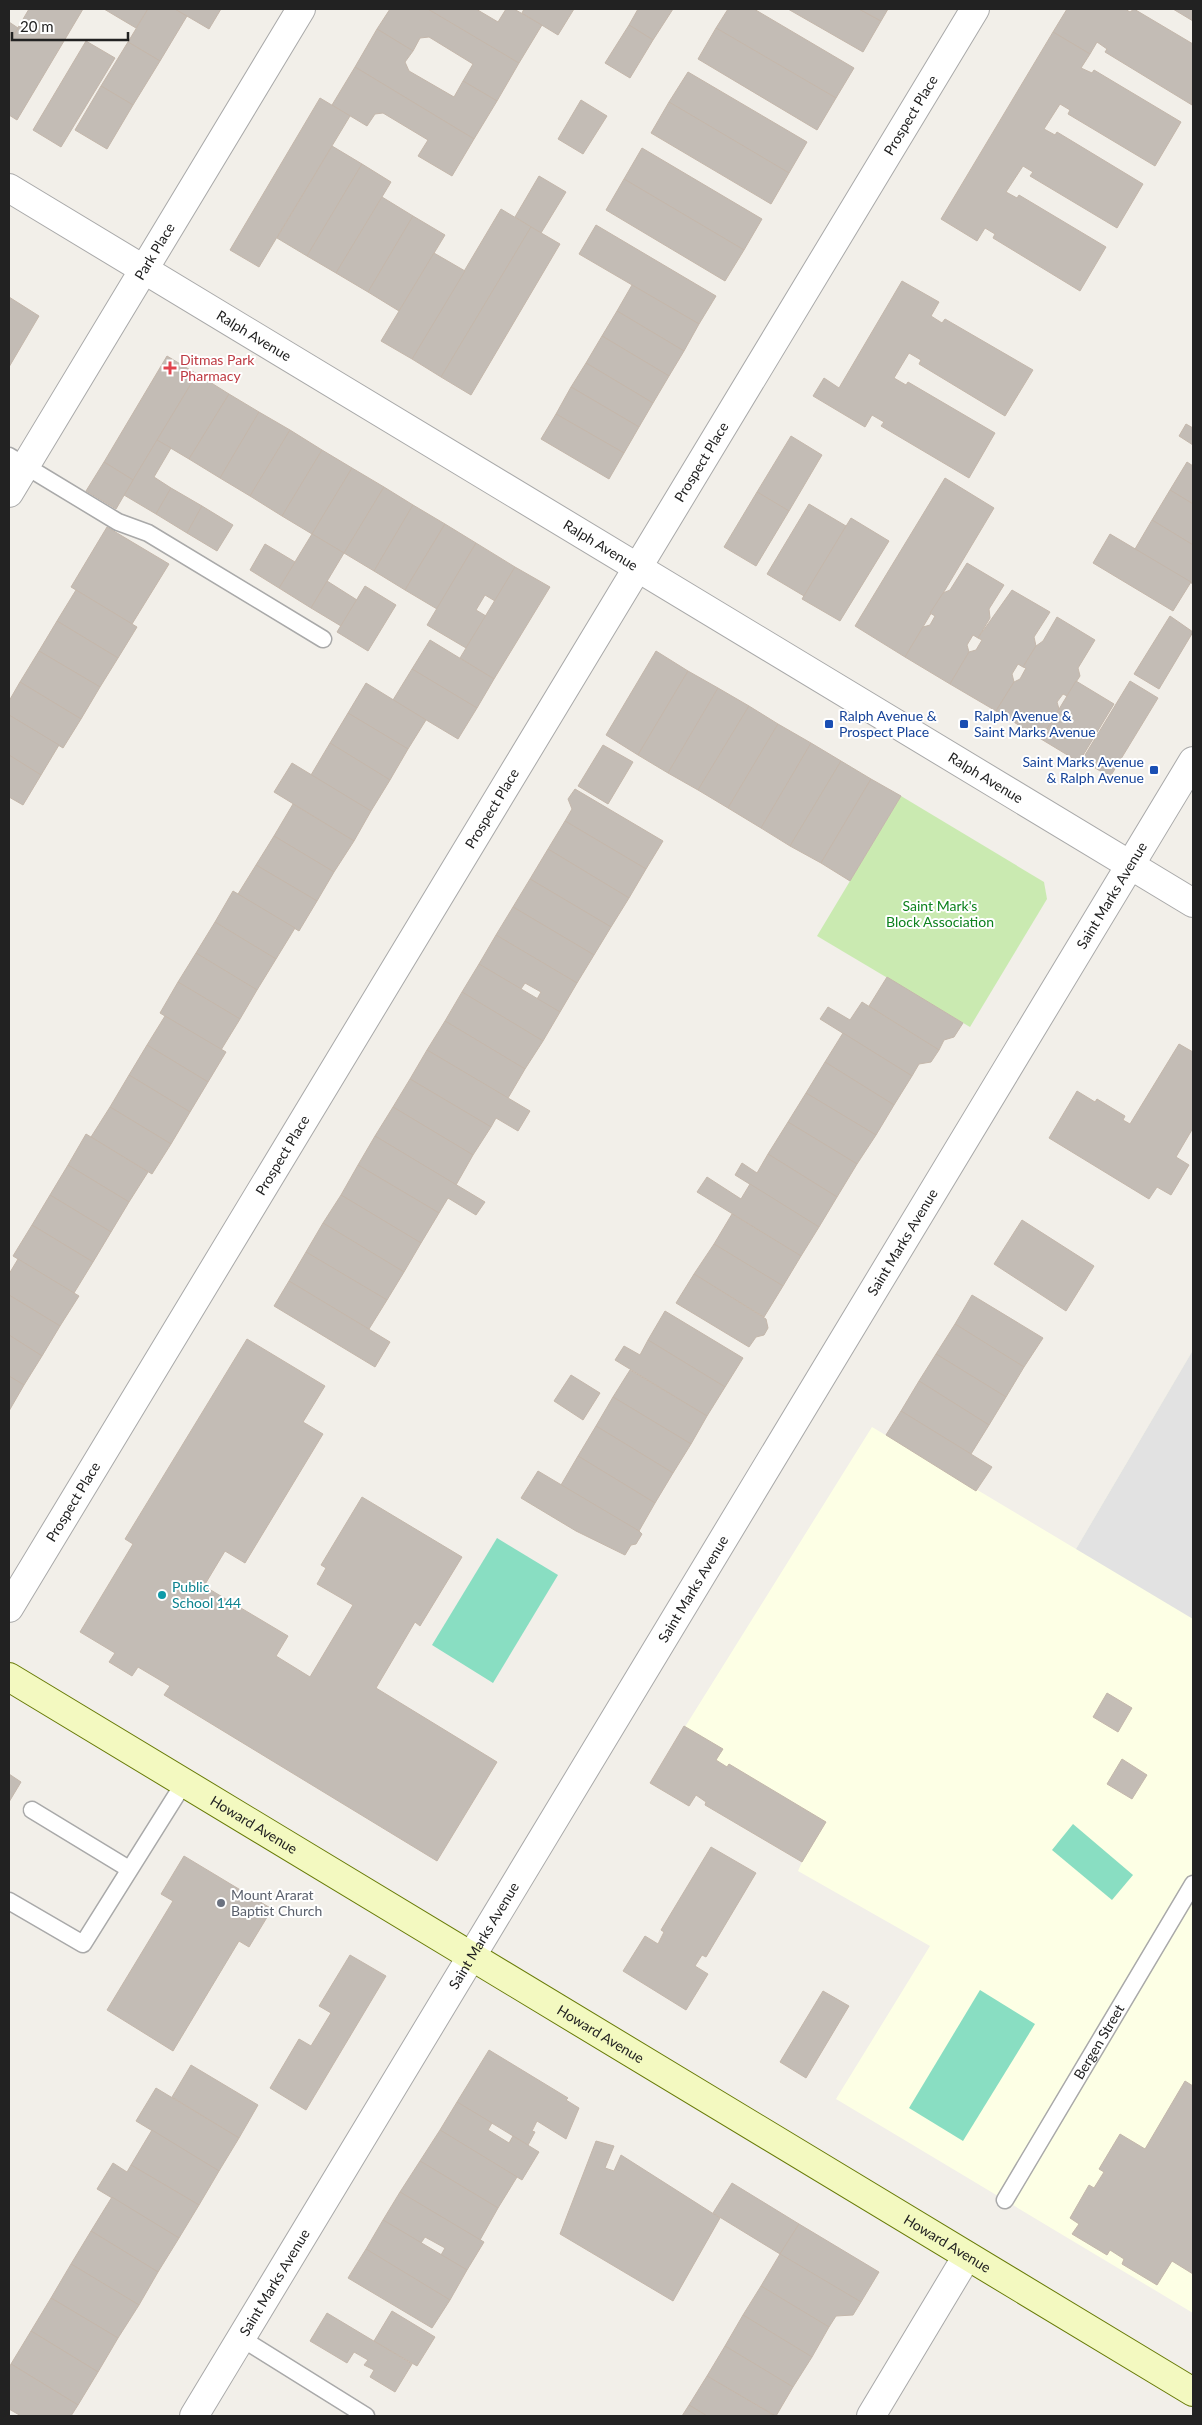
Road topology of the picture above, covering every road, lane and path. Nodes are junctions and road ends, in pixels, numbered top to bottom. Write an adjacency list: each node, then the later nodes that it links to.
1 (301, 9): 4 (street, Park Place)
2 (975, 9): 7 (street, Prospect Place)
3 (9, 188): 4 (street, Ralph Avenue)
4 (144, 270): 5 (street, Park Place); 7 (street, Ralph Avenue)
5 (17, 461): 6 (street, Park Place); 8 (lane)
6 (9, 493)
7 (637, 568): 10 (street, Ralph Avenue); 12 (street, Prospect Place)
8 (323, 639)
9 (1193, 761): 10 (street, Saint Marks Avenue)
10 (1130, 865): 11 (street, Ralph Avenue); 19 (street, Saint Marks Avenue)
11 (1193, 903)
12 (9, 1608)
13 (9, 1677): 14 (street, Howard Avenue)
14 (184, 1782): 16 (lane); 19 (street, Howard Avenue)
15 (32, 1810): 16 (lane)
16 (129, 1869): 18 (lane)
17 (1193, 1884): 20 (lane, Bergen Street)
18 (9, 1901)
19 (472, 1956): 21 (street, Howard Avenue); 22 (street, Saint Marks Avenue)
20 (1005, 2200)
21 (967, 2256): 23 (street, Howard Avenue); 26 (street)
22 (241, 2338): 24 (street, Saint Marks Avenue); 25 (lane)
23 (1193, 2392)
24 (194, 2416)
25 (366, 2416)
26 (871, 2416)

